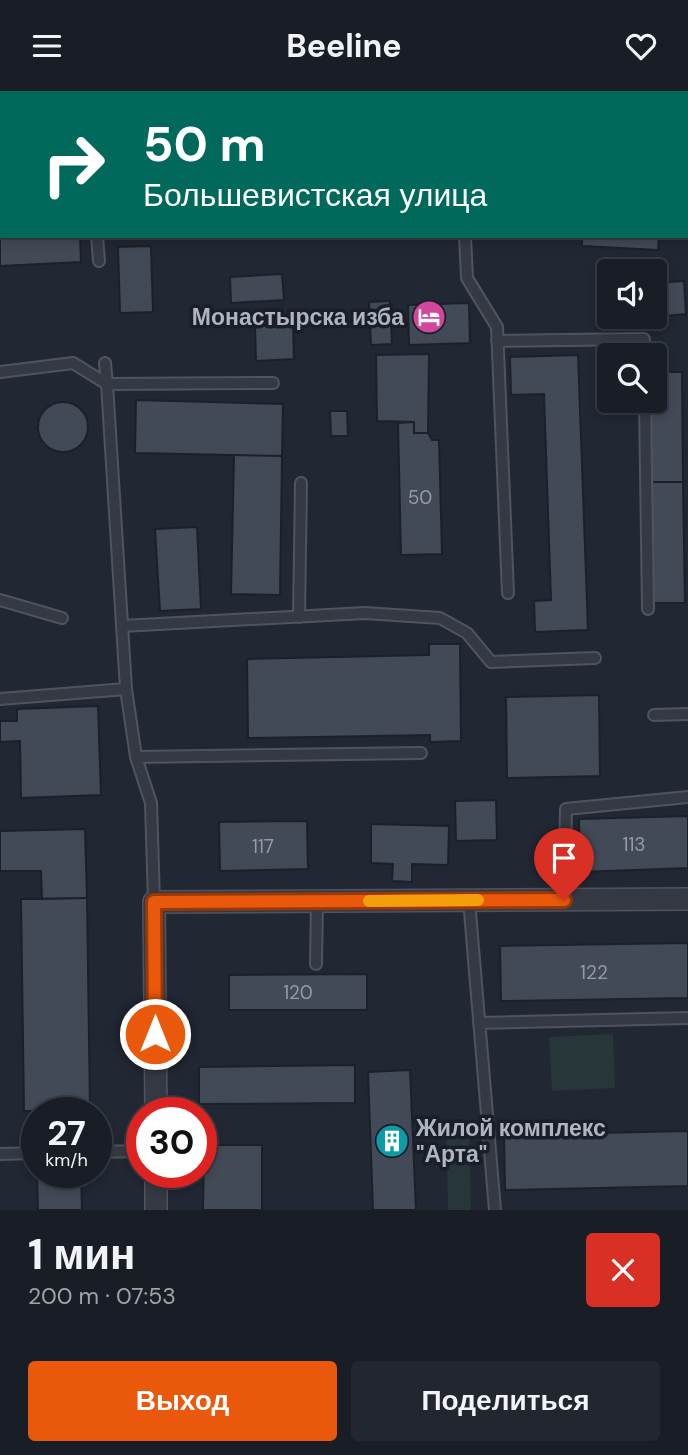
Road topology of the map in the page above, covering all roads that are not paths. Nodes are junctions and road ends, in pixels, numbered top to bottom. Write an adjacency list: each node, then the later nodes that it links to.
1 (97, 238): 3 (lane)
2 (465, 238): 4 (lane)
3 (99, 261)
4 (497, 341): 5 (lane); 12 (lane)
5 (644, 343)
6 (106, 362): 9 (lane)
7 (0, 372): 9 (lane)
8 (273, 383): 9 (lane)
9 (107, 384): 17 (lane)
10 (645, 413): 14 (lane)
11 (301, 483): 15 (lane)
12 (508, 593)
13 (0, 600): 16 (lane)
14 (648, 609)
15 (299, 617): 17 (lane); 18 (lane)
16 (62, 618)
17 (122, 626): 19 (lane)
18 (595, 658)
19 (126, 689): 20 (lane); 24 (lane)
20 (0, 699)
21 (688, 714): 22 (lane)
22 (654, 715)
23 (421, 753): 24 (lane)
24 (136, 757): 30 (lane)
25 (688, 797): 28 (lane)
26 (688, 899): 28 (street)
27 (469, 900): 28 (street); 29 (street); 33 (lane)
28 (564, 900)
29 (317, 901): 30 (street); 31 (lane)
30 (154, 902): 34 (street)
31 (316, 964)
32 (688, 1018): 33 (lane)
33 (479, 1023): 39 (lane)
34 (156, 1097)
35 (21, 1153): 36 (lane)
36 (0, 1154)
37 (156, 1188): 38 (street)
38 (156, 1210)
39 (495, 1210)

